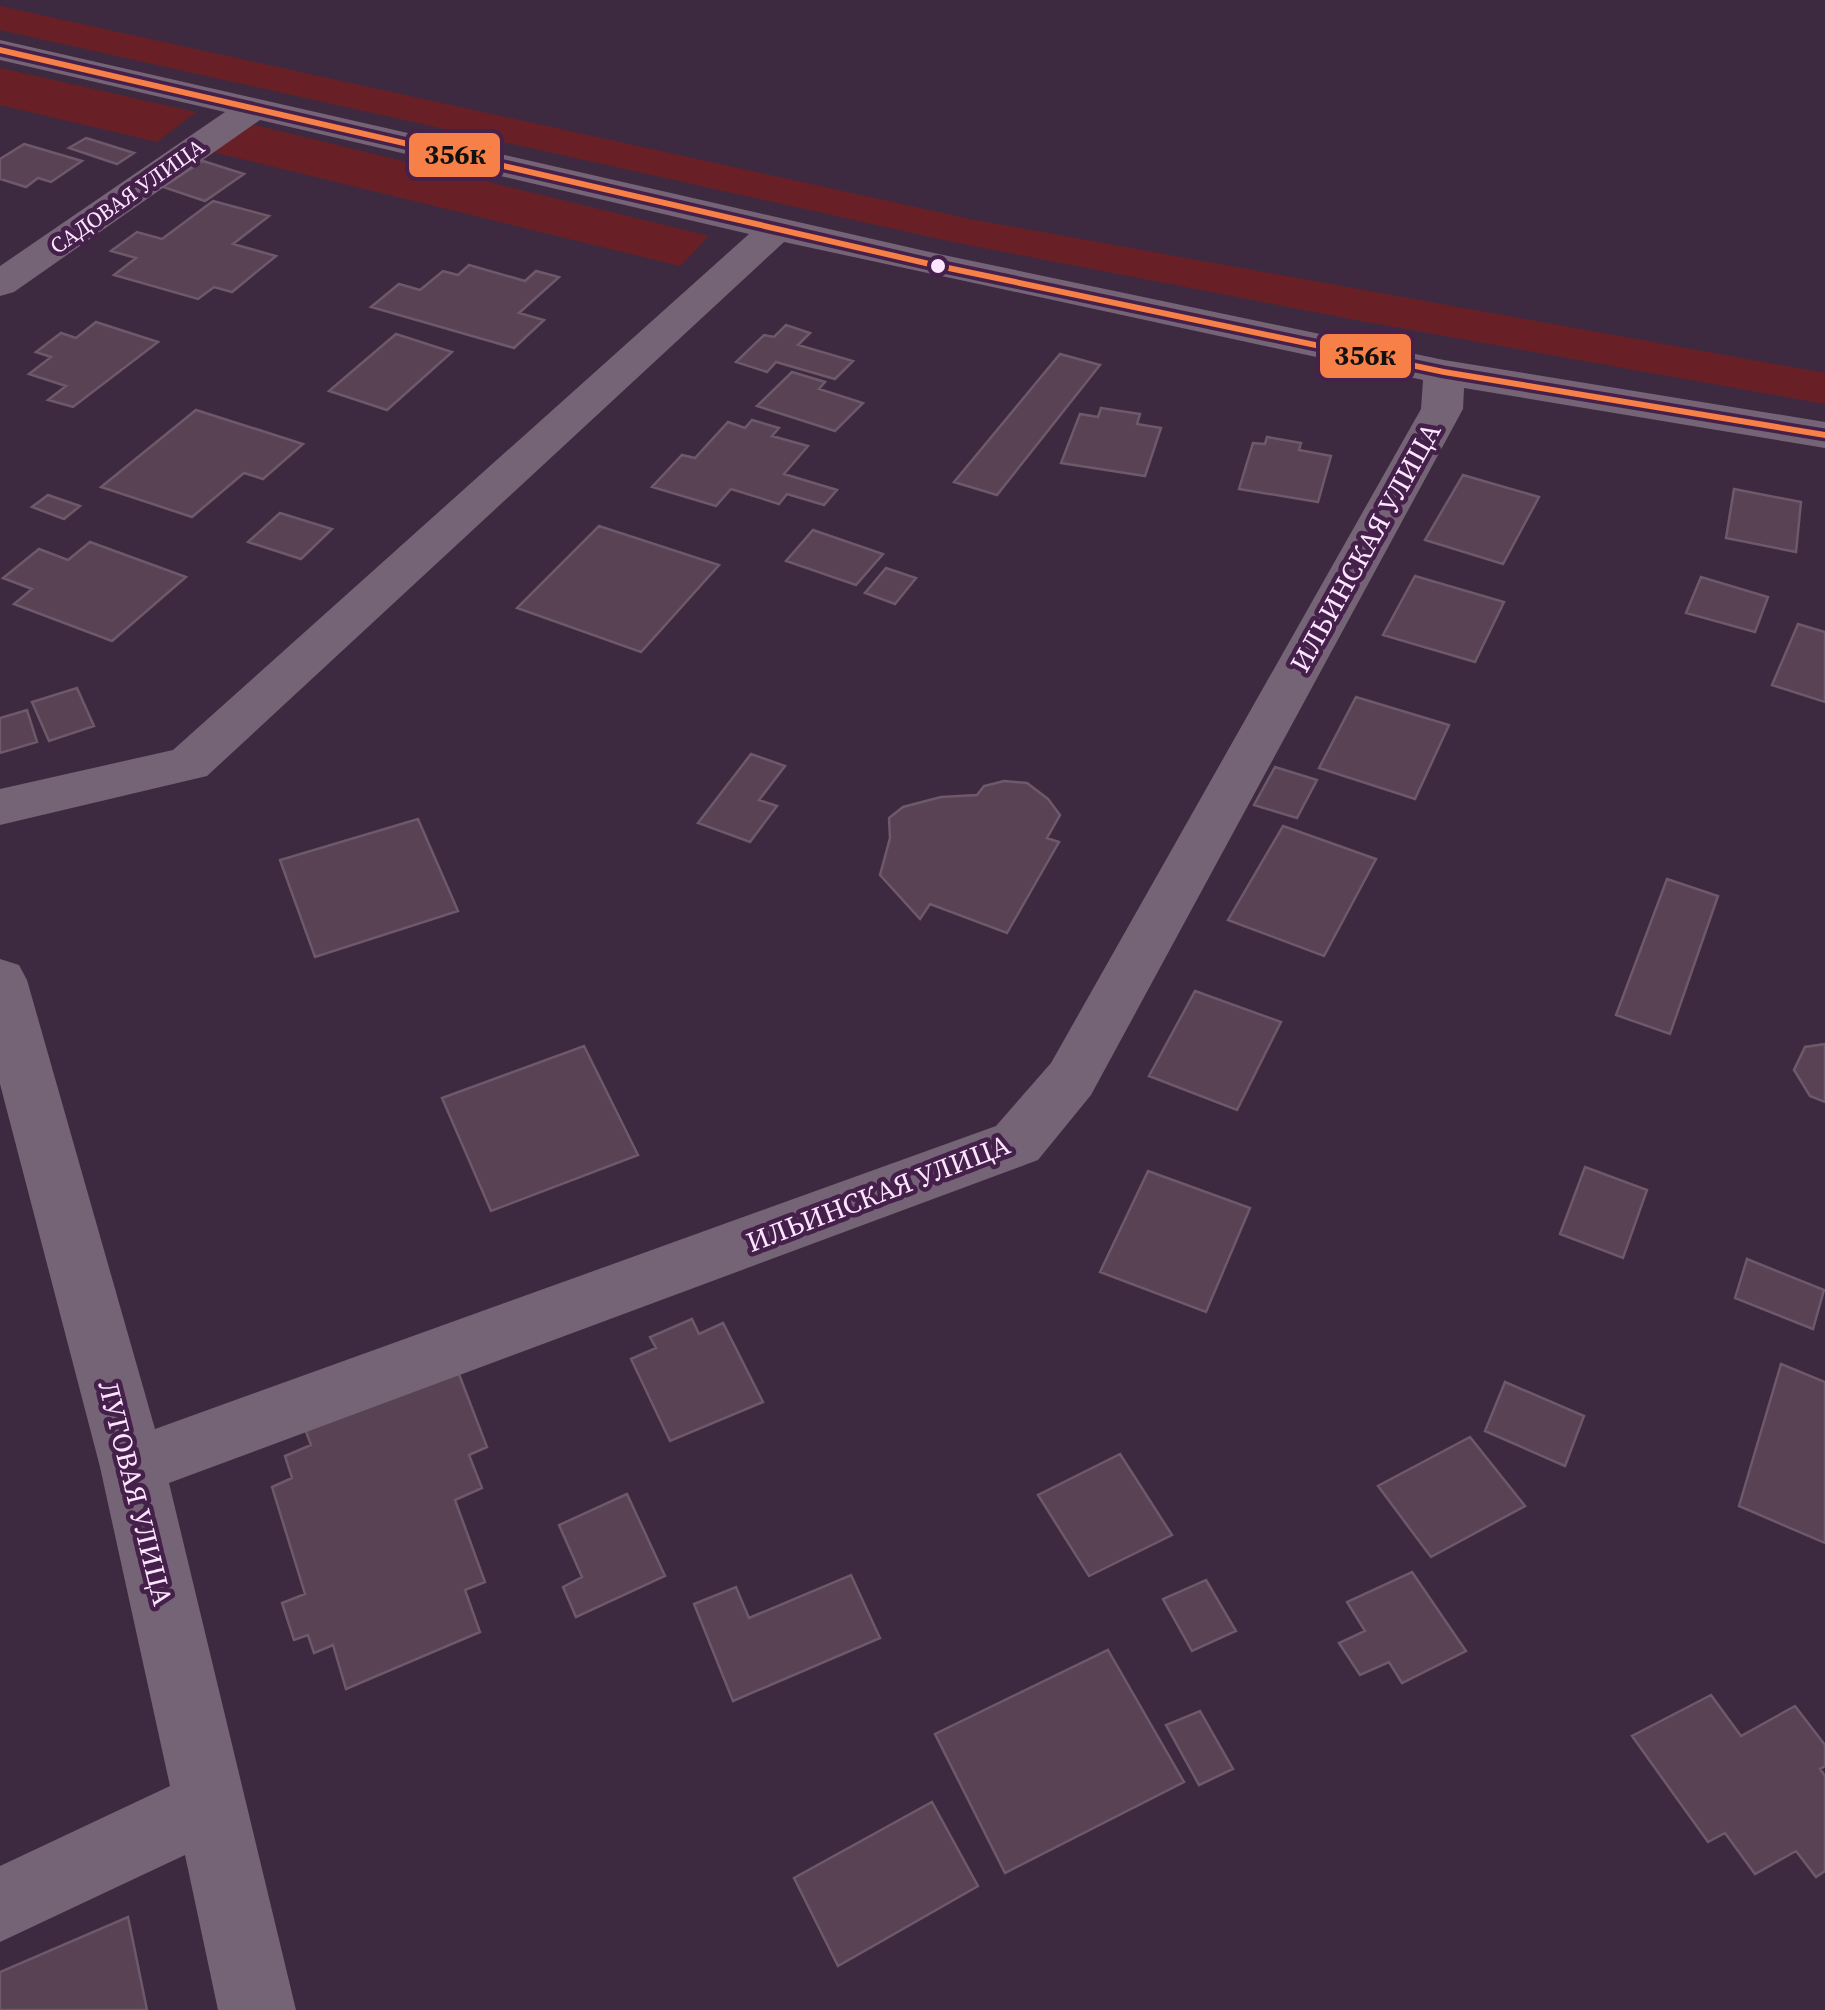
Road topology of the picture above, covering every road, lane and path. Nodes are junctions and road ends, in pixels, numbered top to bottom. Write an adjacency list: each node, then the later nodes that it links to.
1 (0, 50): 2 (street)
2 (253, 109): 3 (street); 4 (street, САДОВАЯ УЛИЦА)
3 (776, 229): 5 (street); 7 (street)
4 (0, 284)
5 (1444, 372): 6 (street); 10 (street, ИЛЬИНСКАЯ УЛИЦА)
6 (1825, 436)
7 (0, 807)
8 (0, 980): 9 (street, ЛУГОВАЯ УЛИЦА)
9 (20, 1144): 10 (street, ЛУГОВАЯ УЛИЦА)
10 (133, 1468): 11 (street, ЛУГОВАЯ УЛИЦА)
11 (209, 1805): 12 (street); 13 (street, ЛУГОВАЯ УЛИЦА)
12 (0, 1905)
13 (257, 2010)

